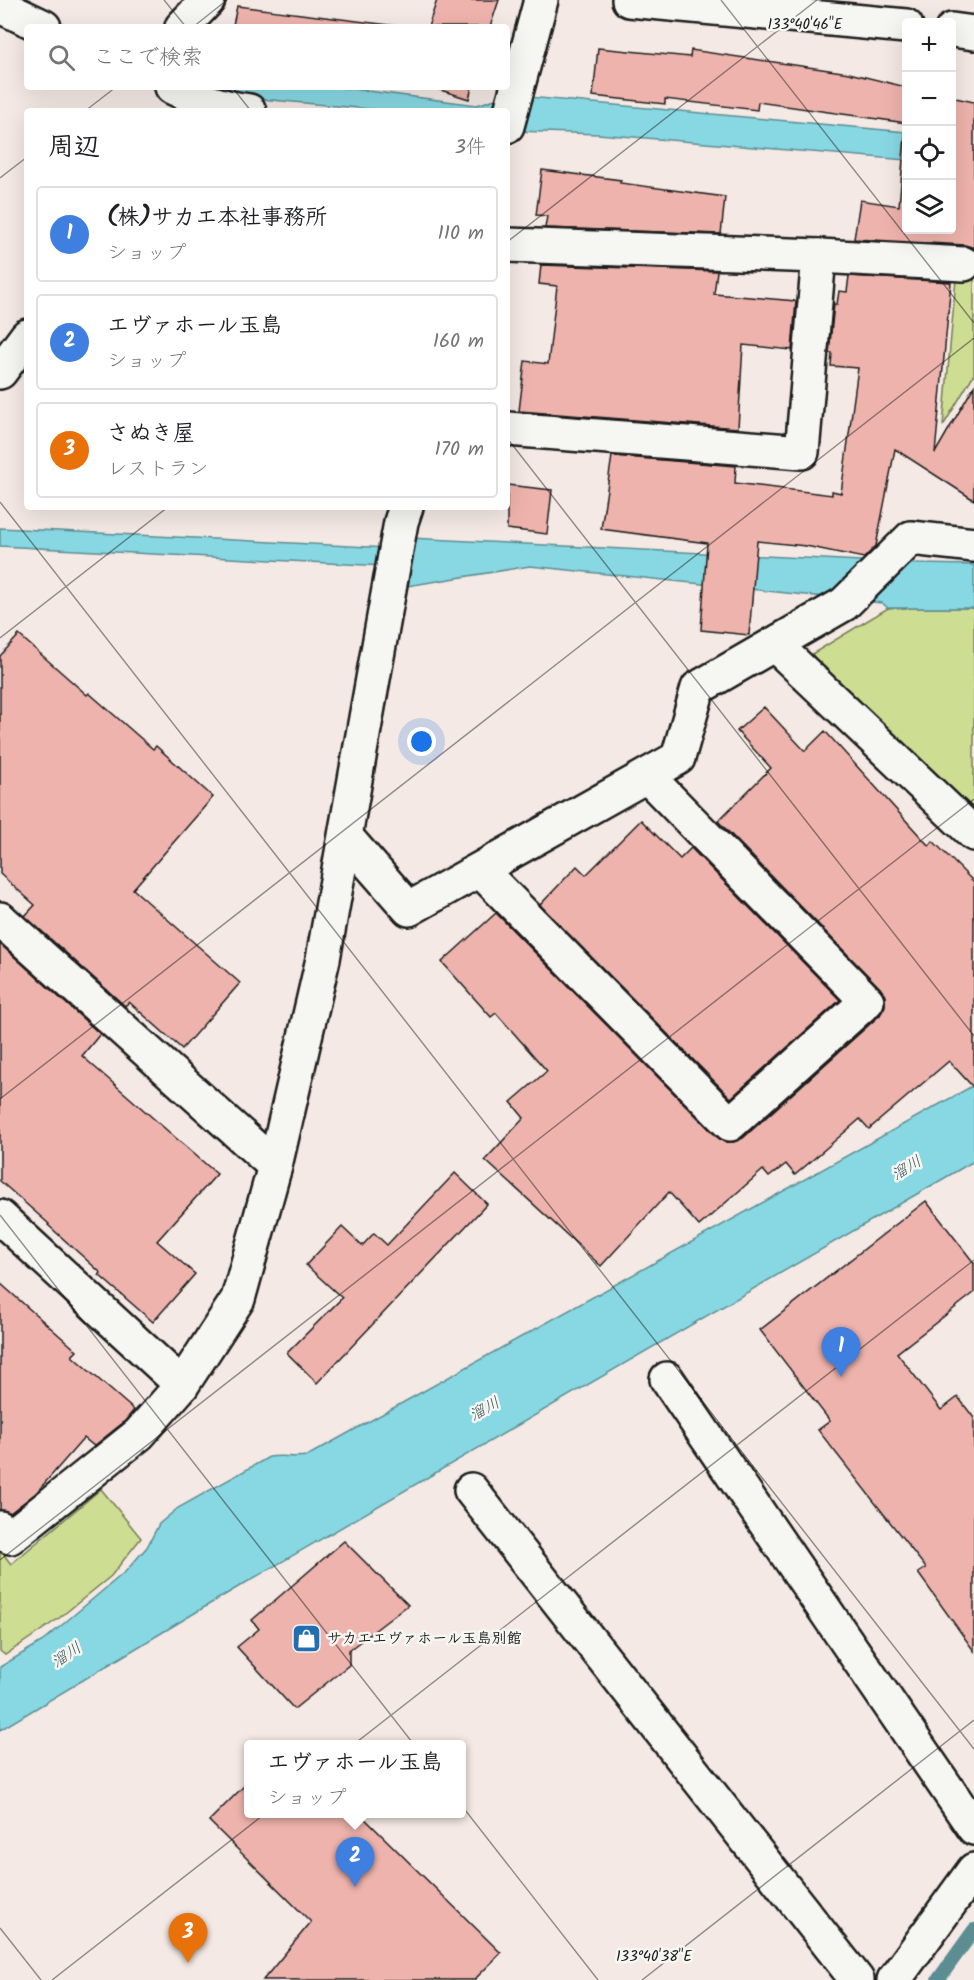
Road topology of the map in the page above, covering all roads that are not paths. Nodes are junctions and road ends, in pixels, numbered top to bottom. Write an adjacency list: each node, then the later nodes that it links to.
1 (208, 0): 7 (street)
2 (542, 0): 13 (street)
3 (629, 0): 5 (street)
4 (0, 6): 6 (street)
5 (889, 17)
6 (38, 24)
7 (185, 24)
8 (956, 31): 9 (street)
9 (974, 33)
10 (175, 90): 11 (street)
11 (197, 106): 12 (street)
12 (219, 108)
13 (510, 115)
14 (510, 245): 15 (street)
15 (819, 256): 16 (street); 19 (street)
16 (964, 264)
17 (24, 340): 18 (street)
18 (0, 372)
19 (510, 429)
20 (403, 515): 25 (street)
21 (974, 545): 22 (street)
22 (775, 645): 23 (street); 24 (street)
23 (647, 776): 26 (street); 26 (street)
24 (974, 834)
25 (346, 837): 26 (street); 28 (street)
26 (480, 870)
27 (0, 919): 28 (street)
28 (275, 1166): 31 (street)
29 (0, 1217): 31 (street)
30 (667, 1379): 34 (street)
31 (182, 1385): 33 (street)
32 (471, 1490): 36 (street)
33 (0, 1528)
34 (974, 1828)
35 (974, 1870): 37 (street)
36 (857, 1980)
37 (894, 1980)

